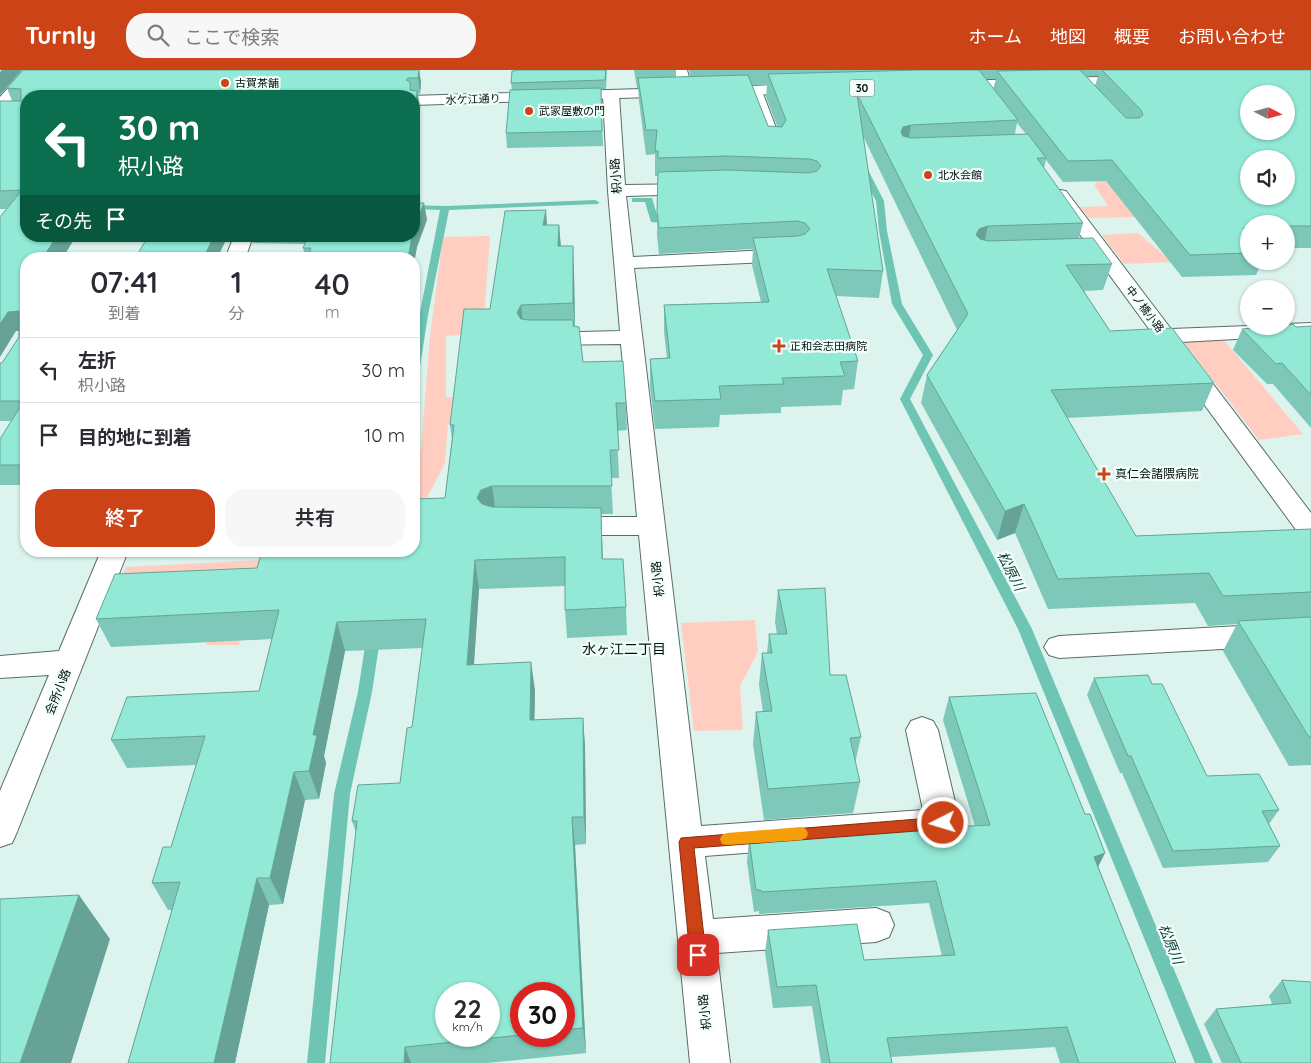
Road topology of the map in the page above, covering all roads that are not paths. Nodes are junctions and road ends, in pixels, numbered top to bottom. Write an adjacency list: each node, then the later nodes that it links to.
1 (32, 70): 16 (street)
2 (680, 70): 11 (street)
3 (1031, 70): 6 (street)
4 (1151, 80): 5 (street)
5 (1079, 82): 6 (street); 13 (street)
6 (1042, 83): 7 (street)
7 (979, 85): 8 (street); 15 (street)
8 (940, 86)
9 (823, 89): 10 (street, 水ケ江通り)
10 (754, 91): 11 (street, 水ケ江通り); 18 (street)
11 (685, 92): 12 (street, 水ケ江通り)
12 (611, 95): 14 (street, 水ケ江通り); 21 (street, 枳小路)
13 (1093, 97)
14 (420, 100)
15 (995, 107)
16 (0, 109): 17 (street)
17 (18, 111)
18 (774, 145)
19 (1050, 181): 25 (street, 中ノ橋小路)
20 (716, 188): 21 (street)
21 (617, 191): 23 (street, 枳小路)
22 (795, 255): 23 (street)
23 (624, 263): 26 (street, 枳小路)
24 (1311, 329): 25 (street)
25 (1165, 336): 30 (street, 中ノ橋小路)
26 (630, 338): 27 (street); 29 (street, 枳小路)
27 (532, 339)
28 (535, 526): 29 (street)
29 (652, 526): 38 (street, 枳小路)
30 (1311, 532)
31 (113, 557): 34 (street, 会所小路)
32 (1311, 633): 33 (street)
33 (1059, 647)
34 (70, 662): 35 (street); 37 (street, 会所小路)
35 (0, 667)
36 (922, 730): 38 (street)
37 (0, 832)
38 (686, 842): 40 (street, 枳小路)
39 (876, 925): 40 (street)
40 (696, 938): 41 (street, 枳小路)
41 (710, 1063)

